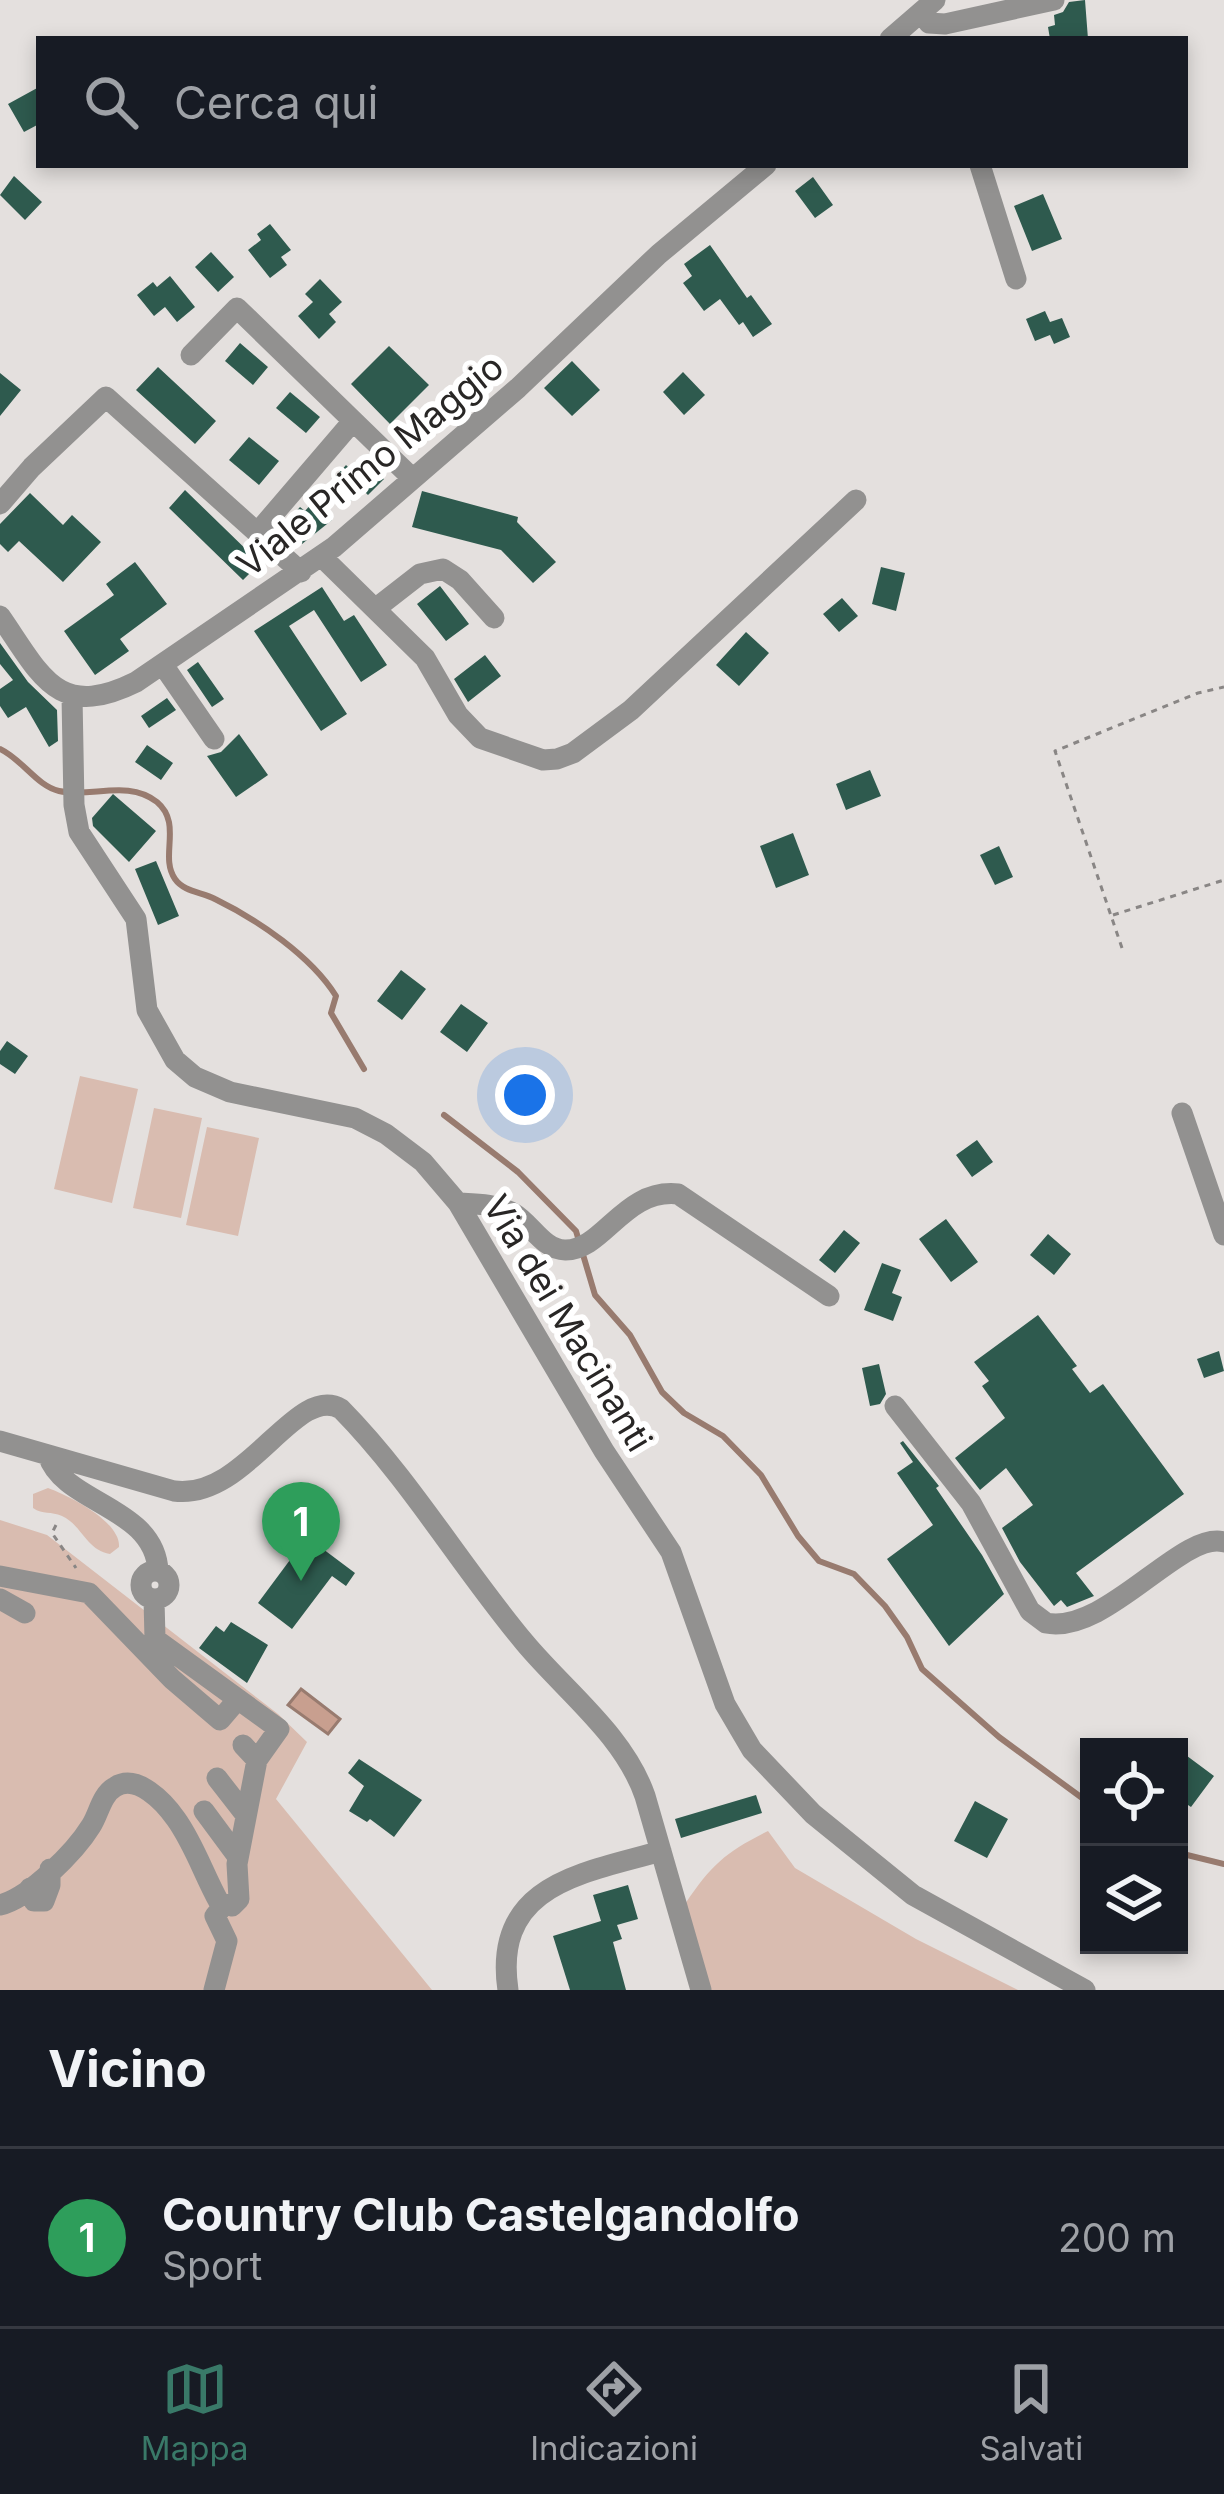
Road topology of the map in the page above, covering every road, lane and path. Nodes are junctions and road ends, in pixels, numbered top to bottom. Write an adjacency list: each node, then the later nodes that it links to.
1 (1054, 0): 2 (street)
2 (930, 19): 3 (street)
3 (896, 36)
4 (762, 168): 9 (street, Viale Primo Maggio)
5 (981, 168): 6 (street)
6 (1016, 279)
7 (190, 355): 8 (street)
8 (353, 421): 9 (street); 12 (street)
9 (411, 477): 13 (street, Viale Primo Maggio)
10 (856, 500): 15 (street)
11 (0, 504): 12 (street)
12 (258, 532): 14 (street)
13 (322, 557): 14 (street, Viale Primo Maggio); 15 (street)
14 (301, 572): 18 (street, Viale Primo Maggio)
15 (375, 609): 17 (street)
16 (0, 616): 20 (street)
17 (494, 618)
18 (163, 664): 20 (street, Viale Primo Maggio); 21 (street)
19 (1224, 686): 23 (path)
20 (72, 696): 26 (street, Via dei Macinanti)
21 (214, 739)
22 (1224, 880): 23 (path)
23 (1111, 916): 24 (path)
24 (1122, 948)
25 (1182, 1113): 27 (street)
26 (458, 1203): 28 (street); 49 (street, Via dei Macinanti)
27 (1224, 1234)
28 (829, 1296)
29 (895, 1406): 33 (street)
30 (0, 1441): 31 (street)
31 (48, 1455): 38 (street); 42 (street)
32 (56, 1525): 35 (path)
33 (1224, 1541)
34 (0, 1576): 35 (street)
35 (80, 1588): 38 (street)
36 (0, 1599): 37 (street)
37 (25, 1613)
38 (238, 1699): 41 (street)
39 (217, 1778): 41 (street)
40 (204, 1810): 43 (street)
41 (245, 1814): 43 (street)
42 (662, 1851): 47 (street); 48 (street)
43 (238, 1857): 45 (street)
44 (11, 1904): 45 (street)
45 (223, 1906): 46 (street)
46 (214, 1990)
47 (508, 1990)
48 (701, 1990)
49 (1085, 1990)

